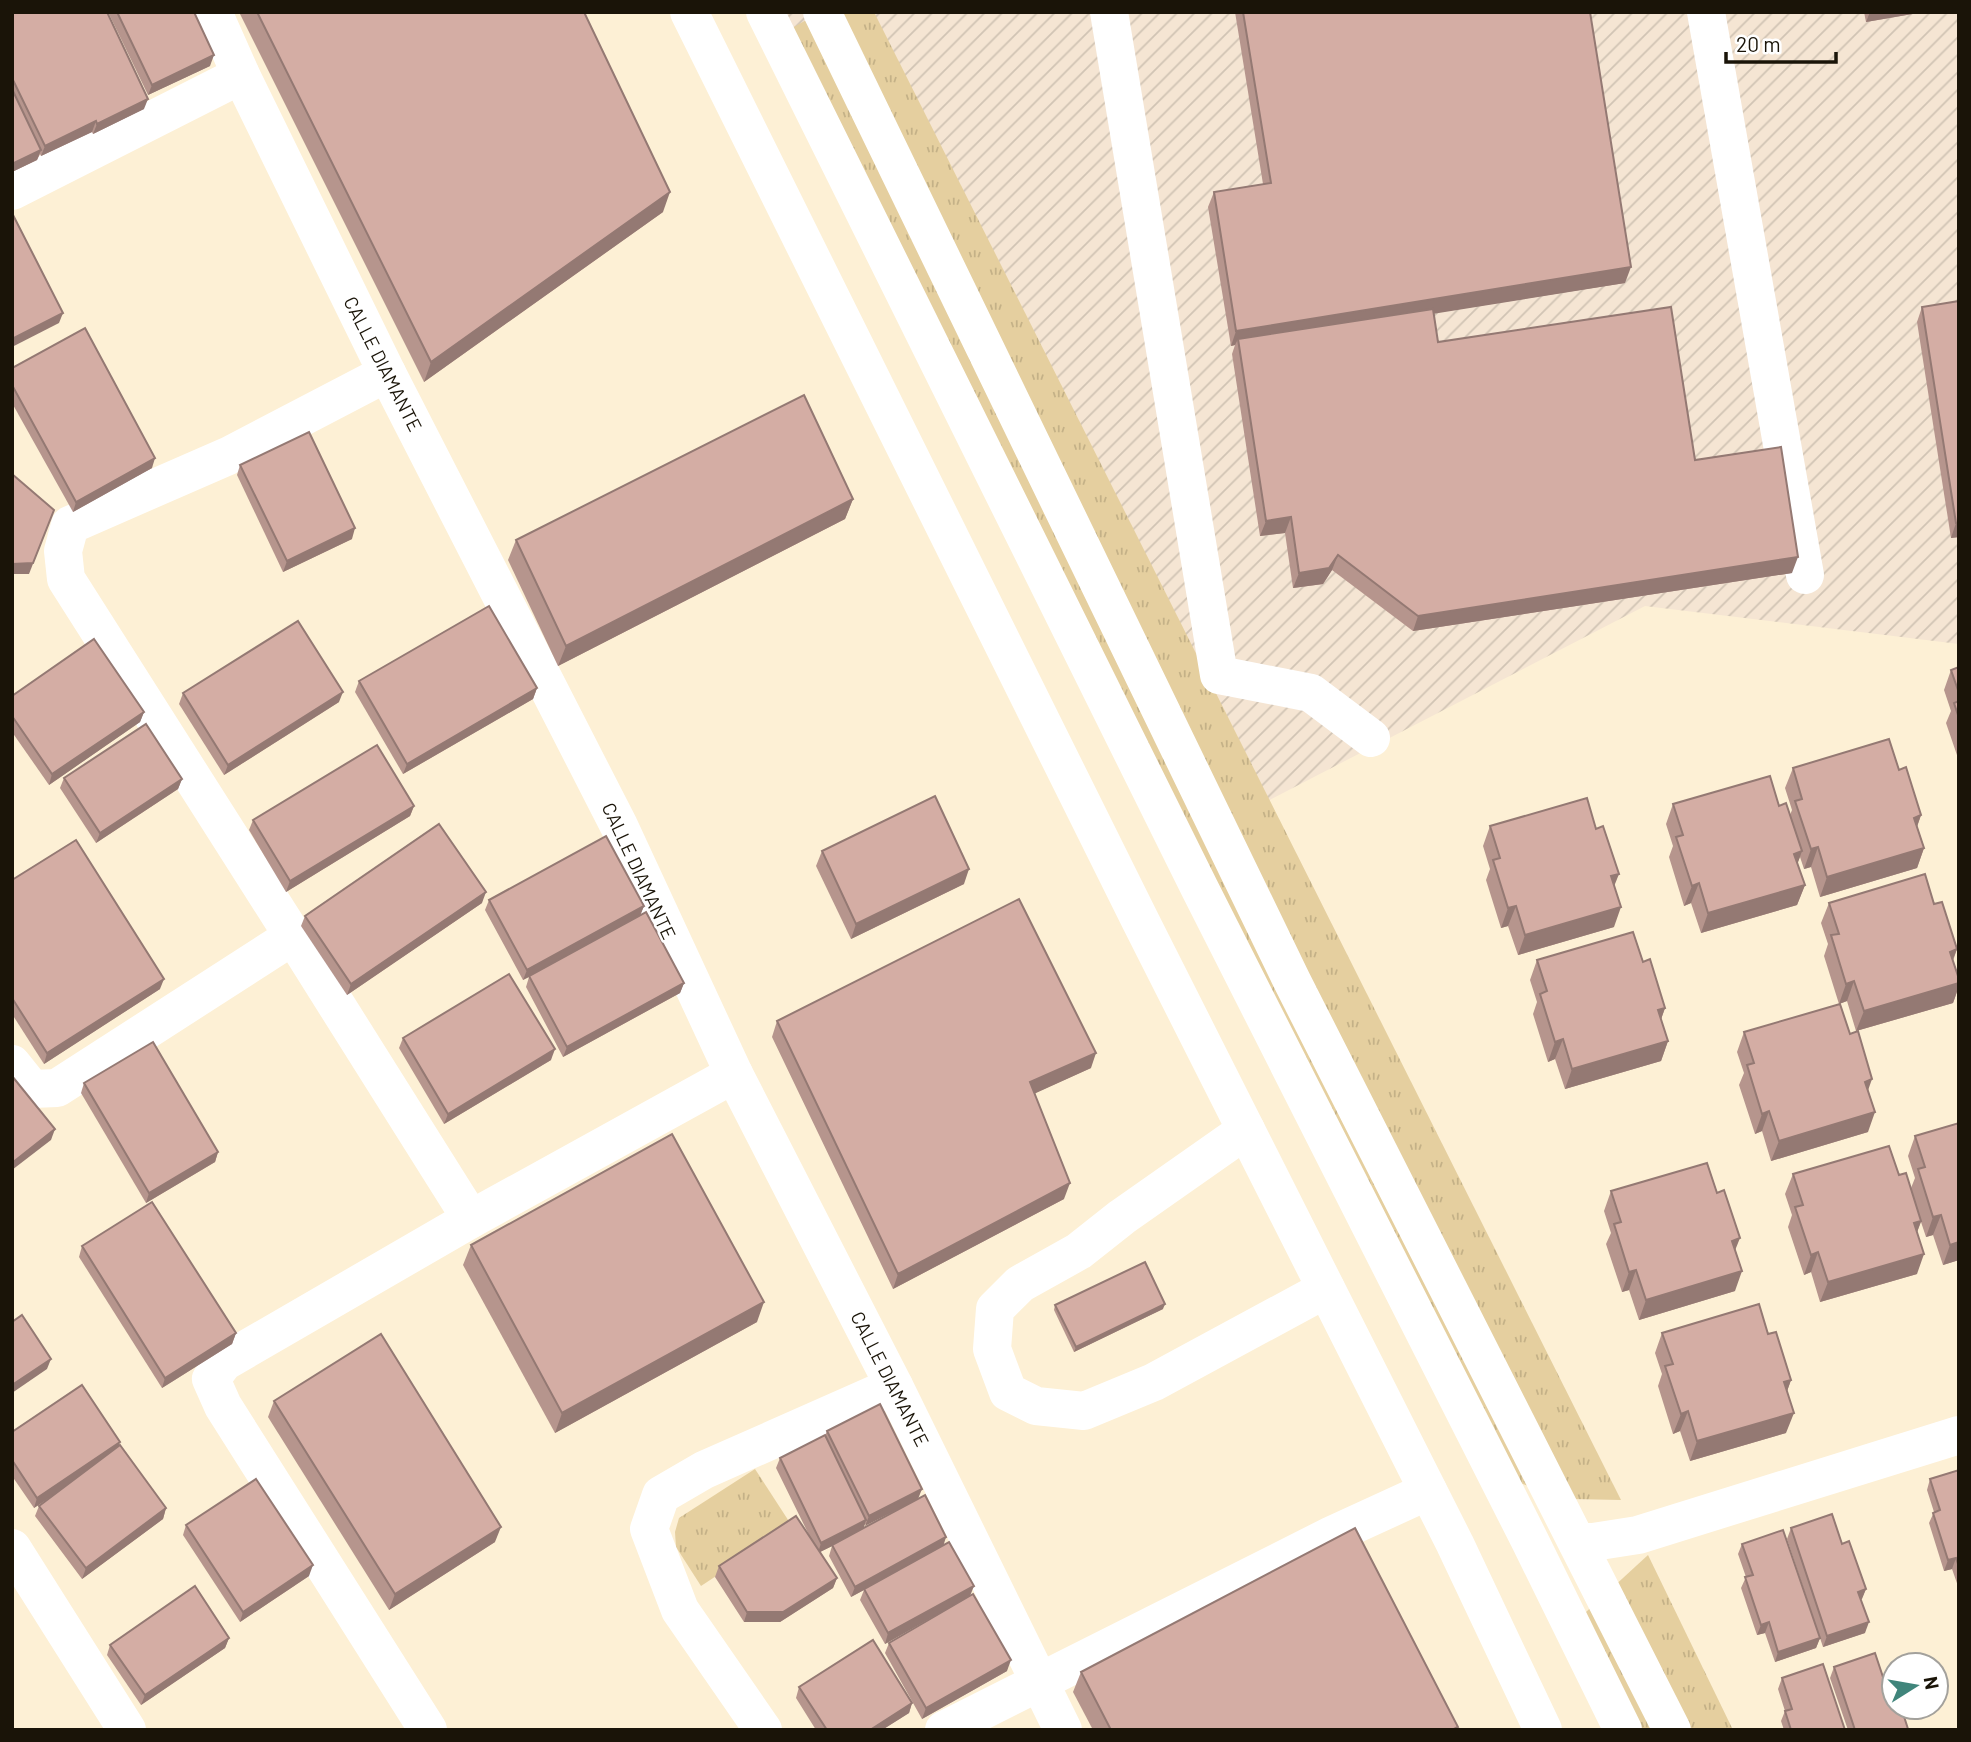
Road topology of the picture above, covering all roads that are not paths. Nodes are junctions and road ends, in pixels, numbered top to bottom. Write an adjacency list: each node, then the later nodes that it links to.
1 (213, 12): 7 (street, CALLE DIAMANTE)
2 (689, 12): 15 (street)
3 (765, 12): 30 (street)
4 (822, 12): 21 (street)
5 (1109, 12): 11 (street)
6 (1706, 12): 10 (street)
7 (242, 75): 8 (street); 9 (street, CALLE DIAMANTE)
8 (12, 191)
9 (387, 373): 12 (street); 14 (street, CALLE DIAMANTE)
10 (1805, 575)
11 (1371, 738)
12 (293, 936): 13 (street); 16 (street)
13 (12, 1064)
14 (734, 1074): 16 (street); 18 (street, CALLE DIAMANTE)
15 (1246, 1130): 17 (street); 17 (street)
16 (471, 1219): 25 (street)
17 (1326, 1289): 20 (street)
18 (894, 1385): 23 (street, CALLE DIAMANTE); 26 (street)
19 (1959, 1435): 21 (street)
20 (1428, 1490): 23 (street); 29 (street)
21 (1577, 1542): 31 (street)
22 (12, 1548): 24 (street)
23 (1040, 1682): 27 (street); 28 (street, CALLE DIAMANTE)
24 (127, 1730)
25 (428, 1730)
26 (763, 1730)
27 (944, 1730)
28 (1063, 1730)
29 (1543, 1730)
30 (1623, 1730)
31 (1672, 1730)

